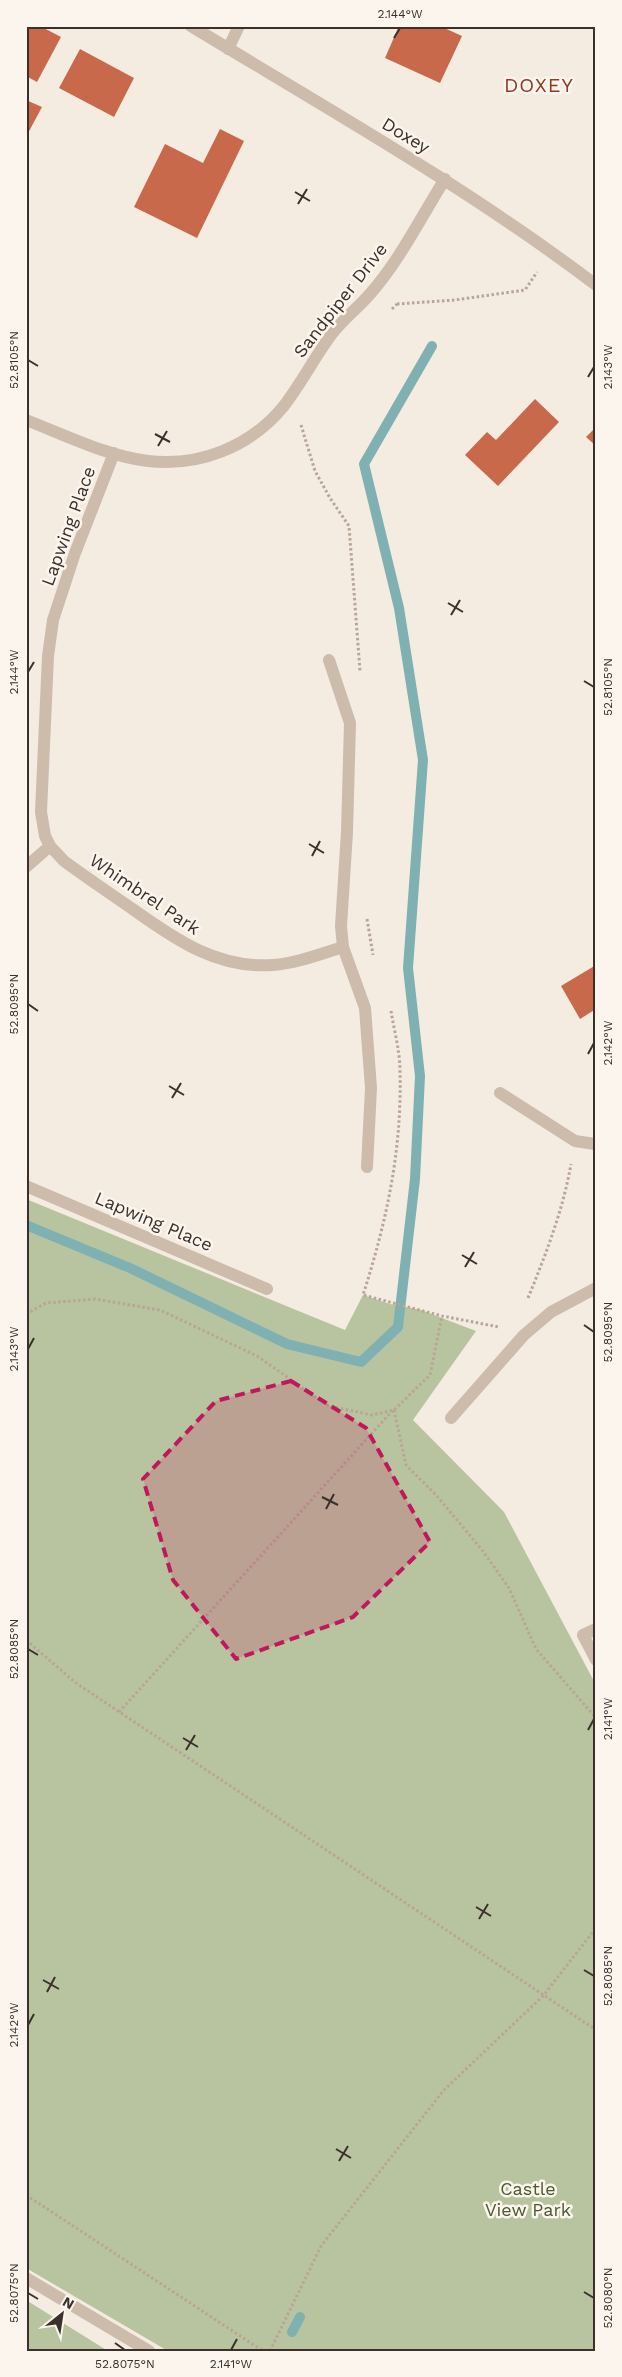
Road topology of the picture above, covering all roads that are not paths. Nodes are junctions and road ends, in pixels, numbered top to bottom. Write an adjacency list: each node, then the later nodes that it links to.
1 (191, 26): 3 (street, Doxey)
2 (239, 26): 3 (street)
3 (228, 49): 4 (street, Doxey)
4 (444, 179): 5 (street, Doxey); 7 (street, Sandpiper Drive)
5 (596, 285)
6 (26, 420): 7 (street, Sandpiper Drive)
7 (114, 453): 9 (street, Lapwing Place)
8 (329, 660): 11 (street)
9 (50, 846): 10 (street); 11 (street, Whimbrel Park)
10 (26, 867)
11 (343, 947): 14 (street)
12 (500, 1093): 13 (street)
13 (595, 1143)
14 (367, 1167)
15 (26, 1186): 17 (street, Lapwing Place)
16 (596, 1288): 18 (street)
17 (267, 1289)
18 (451, 1418)
19 (596, 1629): 20 (street)
20 (596, 1660)
21 (26, 2278): 22 (street)
22 (149, 2351)

